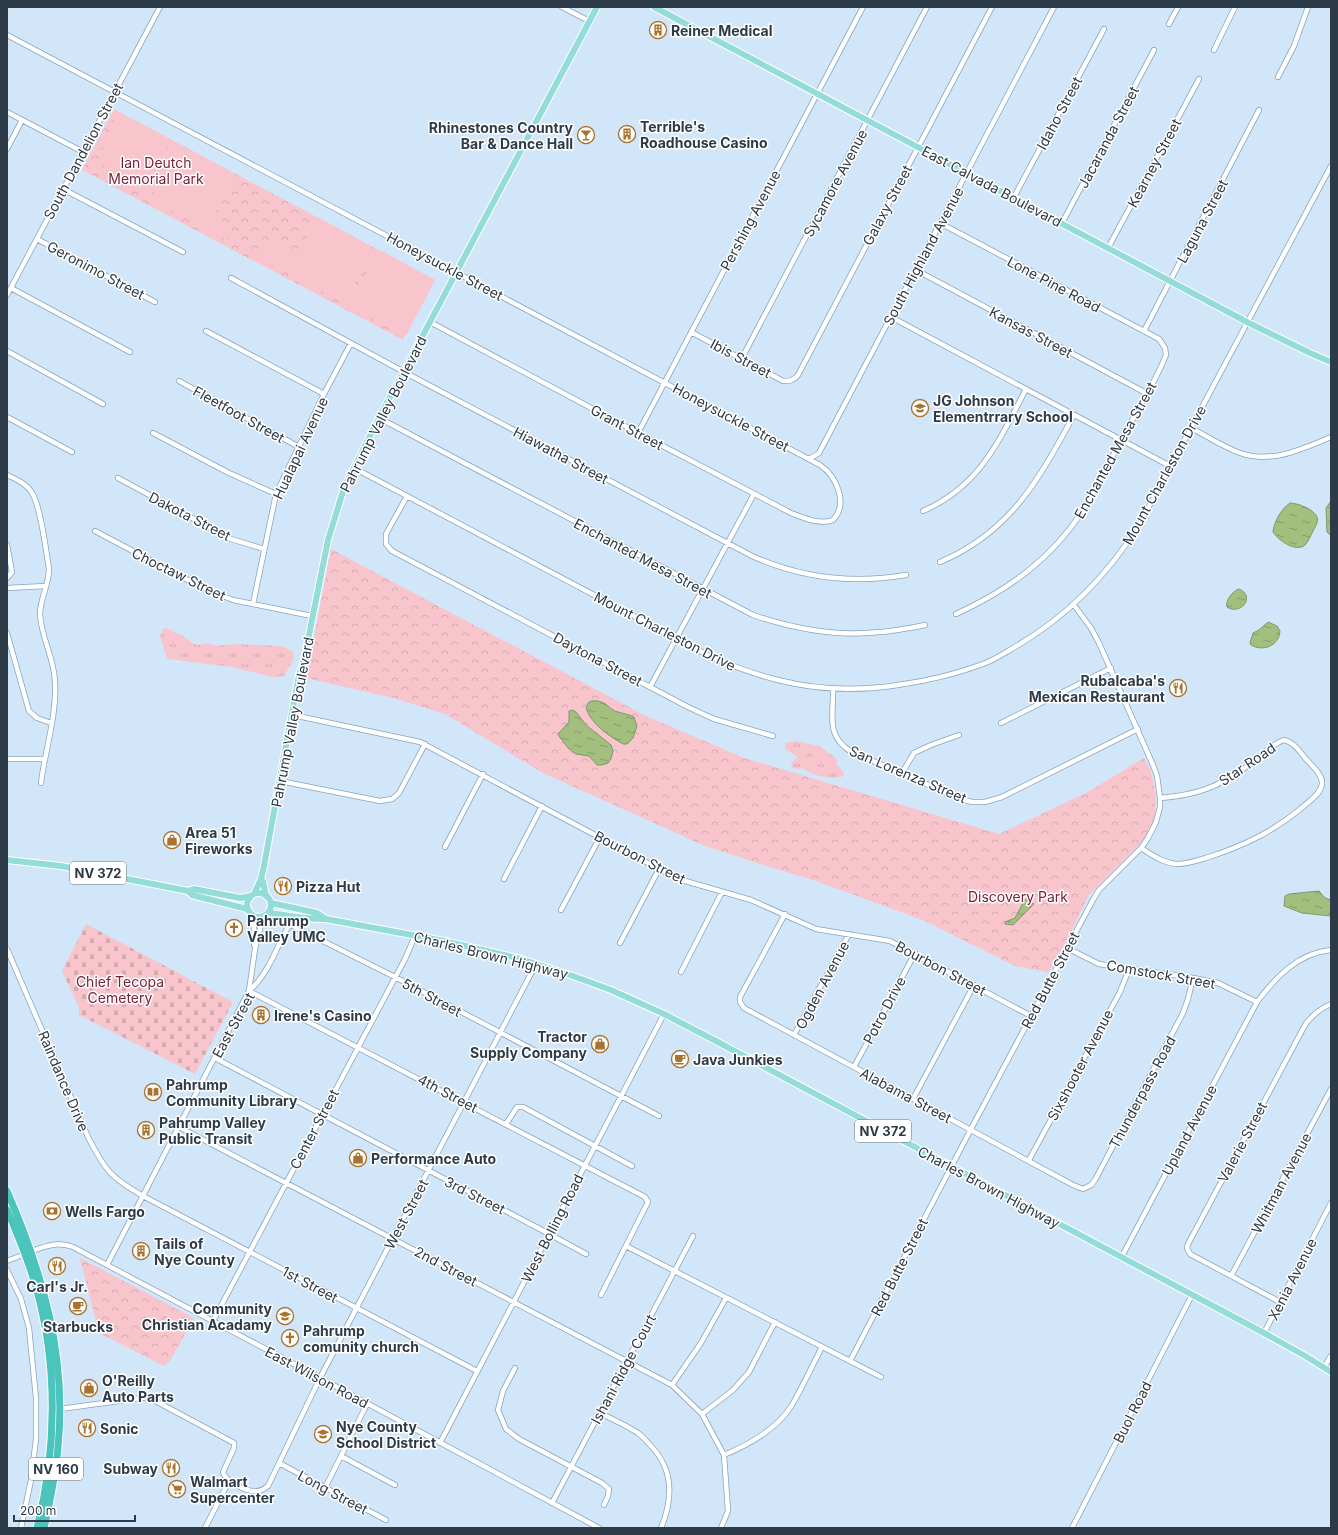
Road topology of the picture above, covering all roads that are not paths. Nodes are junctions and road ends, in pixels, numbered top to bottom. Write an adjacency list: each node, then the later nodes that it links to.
1 (160, 7): 20 (street, South Dandelion Street)
2 (562, 7): 12 (street)
3 (597, 7): 12 (main road, Pahrump Valley Boulevard)
4 (654, 7): 21 (main road, East Calvada Boulevard)
5 (863, 7): 21 (street, Pershing Avenue)
6 (927, 7): 25 (street, Sycamore Avenue)
7 (992, 7): 26 (street, Galaxy Street)
8 (1054, 7): 30 (street, South Highland Avenue)
9 (1178, 7): 13 (street)
10 (1235, 7): 17 (street)
11 (1308, 7): 18 (street)
12 (589, 21): 39 (main road, Pahrump Valley Boulevard)
13 (1169, 24)
14 (1104, 29): 32 (street, Idaho Street)
15 (7, 35): 20 (street, Honeysuckle Street)
16 (1154, 50): 34 (street, Jacaranda Street)
17 (1214, 50)
18 (1278, 77)
19 (1199, 78): 36 (street, Kearney Street)
20 (115, 91): 28 (street, South Dandelion Street); 39 (street, Honeysuckle Street)
21 (818, 93): 25 (main road, East Calvada Boulevard); 50 (street, Pershing Avenue)
22 (1259, 110): 41 (street, Laguna Street)
23 (7, 112): 24 (street)
24 (22, 120): 27 (street); 28 (street)
25 (868, 120): 26 (main road, East Calvada Boulevard); 55 (street, Sycamore Avenue)
26 (918, 147): 30 (main road, East Calvada Boulevard); 59 (street, Galaxy Street)
27 (7, 149)
28 (83, 152): 31 (street, South Dandelion Street)
29 (1331, 166): 47 (street, Mount Charleston Drive)
30 (967, 172): 32 (main road, East Calvada Boulevard); 33 (street, South Highland Avenue)
31 (63, 189): 35 (street, South Dandelion Street); 37 (street)
32 (1014, 197): 34 (main road, East Calvada Boulevard)
33 (940, 223): 38 (street, South Highland Avenue); 49 (street, Lone Pine Road)
34 (1062, 223): 36 (main road, East Calvada Boulevard)
35 (37, 239): 42 (street, South Dandelion Street); 44 (street, Geronimo Street)
36 (1108, 248): 41 (main road, East Calvada Boulevard)
37 (183, 252)
38 (916, 270): 45 (street, South Highland Avenue); 62 (street, Kansas Street)
39 (457, 272): 46 (main road, Pahrump Valley Boulevard); 60 (street, Honeysuckle Street)
40 (231, 278): 51 (street, Hiawatha Street)
41 (1170, 281): 47 (main road, East Calvada Boulevard); 49 (street, Laguna Street)
42 (11, 288): 43 (street, South Dandelion Street); 54 (street)
43 (7, 295)
44 (155, 302)
45 (891, 317): 61 (street); 75 (street, South Highland Avenue)
46 (430, 322): 57 (main road, Pahrump Valley Boulevard); 70 (street, Grant Street)
47 (1248, 322): 56 (main road, East Calvada Boulevard); 68 (street, Mount Charleston Drive)
48 (206, 331): 63 (street)
49 (1144, 331): 52 (street, Lone Pine Road)
50 (690, 332): 55 (street, Ibis Street); 60 (street, Pershing Avenue)
51 (351, 343): 57 (street, Hiawatha Street); 63 (street, Hualapai Avenue)
52 (1165, 348): 62 (street, Enchanted Mesa Street)
53 (7, 351): 64 (street)
54 (130, 352)
55 (742, 358): 59 (street, Ibis Street)
56 (1331, 362)
57 (404, 372): 67 (main road, Pahrump Valley Boulevard); 86 (street, Hiawatha Street)
58 (179, 380): 73 (street, Fleetfoot Street)
59 (792, 380)
60 (664, 382): 70 (street, Pershing Avenue); 75 (street, Honeysuckle Street)
61 (1026, 389): 65 (street); 83 (street)
62 (1146, 393): 72 (street, Enchanted Mesa Street)
63 (324, 394): 73 (street, Hualapai Avenue)
64 (103, 404)
65 (1074, 415): 72 (street); 89 (street)
66 (7, 417): 74 (street)
67 (379, 418): 77 (main road, Pahrump Valley Boulevard); 94 (street, Enchanted Mesa Street)
68 (1191, 428): 71 (street); 76 (street, Mount Charleston Drive)
69 (153, 433): 80 (street)
70 (638, 433): 81 (street, Grant Street)
71 (1331, 437)
72 (1121, 440): 76 (street); 97 (street, Enchanted Mesa Street)
73 (298, 447): 80 (street, Hualapai Avenue)
74 (72, 452)
75 (809, 459): 84 (street, Honeysuckle Street)
76 (1170, 466): 96 (street, Mount Charleston Drive)
77 (354, 468): 82 (street, Mount Charleston Drive); 98 (main road, Pahrump Valley Boulevard)
78 (7, 475): 92 (street)
79 (118, 478): 88 (street, Dakota Street)
80 (276, 494): 88 (street, Hualapai Avenue)
81 (754, 494): 84 (street, Grant Street); 86 (street)
82 (407, 496): 101 (street, Mount Charleston Drive); 103 (street, Daytona Street)
83 (923, 510)
84 (827, 522)
85 (95, 531): 95 (street, Choctaw Street)
86 (727, 542): 90 (street, Hiawatha Street); 94 (street)
87 (7, 545): 91 (street)
88 (264, 549): 95 (street, Hualapai Avenue)
89 (940, 562)
90 (906, 575)
91 (7, 578)
92 (46, 586): 93 (street); 106 (street)
93 (7, 588)
94 (702, 589): 99 (street, Enchanted Mesa Street); 101 (street)
95 (253, 604): 98 (street, Choctaw Street)
96 (1074, 605): 102 (street, Red Butte Street); 104 (street, Mount Charleston Drive)
97 (956, 614)
98 (312, 616): 105 (main road, Pahrump Valley Boulevard)
99 (925, 625)
100 (7, 632): 106 (street)
101 (676, 638): 103 (street); 104 (street, Mount Charleston Drive)
102 (1111, 668): 107 (street); 108 (street, Red Butte Street)
103 (650, 687): 110 (street, Daytona Street)
104 (833, 688): 114 (street, San Lorenza Street)
105 (293, 715): 111 (street, Bourbon Street); 116 (main road, Pahrump Valley Boulevard)
106 (51, 723): 113 (street)
107 (1001, 723)
108 (1138, 729): 114 (street, San Lorenza Street); 118 (street, Red Butte Street)
109 (959, 735): 114 (street)
110 (773, 736)
111 (425, 744): 115 (street, Bourbon Street); 116 (street)
112 (7, 759): 113 (street)
113 (45, 759): 117 (street)
114 (902, 773)
115 (483, 774): 119 (street, Bourbon Street); 121 (street)
116 (280, 781): 125 (main road, Pahrump Valley Boulevard)
117 (41, 783)
118 (1160, 798): 122 (street, Red Butte Street); 122 (street, Star Road)
119 (542, 806): 120 (street, Bourbon Street); 126 (street)
120 (600, 837): 124 (street, Bourbon Street); 132 (street)
121 (445, 848)
122 (1141, 848): 143 (street, Red Butte Street)
123 (7, 860): 127 (main road, NV 372)
124 (659, 870): 128 (street, Bourbon Street); 141 (street)
125 (261, 879): 129 (main road, Pahrump Valley Boulevard); 130 (main road, Pahrump Valley Boulevard)
126 (504, 879)
127 (188, 891): 129 (main road, NV 372); 133 (main road, NV 372)
128 (722, 892): 134 (street, Bourbon Street); 149 (street)
129 (253, 895): 130 (main road, NV 372); 133 (main road)
130 (266, 896): 131 (main road)
131 (271, 903): 135 (main road); 137 (main road, Charles Brown Highway / NV 372)
132 (561, 910)
133 (249, 911): 135 (main road, NV 372); 142 (street)
134 (785, 914): 139 (street, Bourbon Street); 159 (street, Alabama Street)
135 (266, 915): 136 (main road, Charles Brown Highway / NV 372); 142 (street)
136 (296, 916): 137 (main road, Charles Brown Highway / NV 372); 138 (street, East Street)
137 (326, 919): 140 (main road, Charles Brown Highway / NV 372)
138 (289, 924): 150 (street, 5th Street); 153 (street, East Street)
139 (849, 934): 146 (street, Bourbon Street); 159 (street, Ogden Avenue)
140 (415, 936): 147 (main road, Charles Brown Highway / NV 372); 150 (street, Center Street)
141 (620, 943)
142 (254, 948): 153 (street)
143 (1067, 948): 148 (street, Comstock Street); 157 (street, Red Butte Street)
144 (7, 949): 181 (street, Raindance Drive)
145 (1331, 950): 154 (street)
146 (915, 953): 152 (street, Bourbon Street); 162 (street, Potro Drive)
147 (536, 964): 156 (main road, Charles Brown Highway / NV 372); 158 (street, West Street)
148 (1129, 969): 151 (street, Comstock Street); 173 (street, Sixshooter Avenue)
149 (681, 972)
150 (394, 977): 158 (street, 5th Street); 160 (street, Center Street)
151 (1193, 978): 154 (street, Comstock Street); 179 (street, Thunderpass Road)
152 (974, 985): 157 (street, Bourbon Street); 165 (street)
153 (249, 991): 160 (street, 4th Street); 161 (street, East Street)
154 (1257, 1002): 191 (street, Upland Avenue)
155 (1331, 1004): 196 (street, Valerie Street)
156 (664, 1014): 164 (street, West Bolling Road); 176 (main road, Charles Brown Highway / NV 372)
157 (1032, 1016): 171 (street, Red Butte Street)
158 (500, 1033): 164 (street, 5th Street); 166 (street, West Street)
159 (794, 1035): 162 (street, Alabama Street)
160 (357, 1046): 166 (street, 4th Street); 167 (street, Center Street)
161 (215, 1058): 167 (street, 3rd Street); 170 (street, East Street)
162 (854, 1067): 165 (street, Alabama Street)
163 (1331, 1089): 196 (street, Whitman Avenue)
164 (620, 1096): 168 (street, 5th Street); 172 (street, West Bolling Road)
165 (913, 1099): 171 (street, Alabama Street)
166 (464, 1102): 169 (street, 4th Street); 177 (street, West Street)
167 (322, 1115): 177 (street, 3rd Street); 178 (street, Center Street)
168 (658, 1116)
169 (506, 1124): 172 (street); 174 (street, 4th Street)
170 (179, 1127): 178 (street, 2nd Street); 181 (street, East Street)
171 (971, 1129): 173 (street, Alabama Street); 176 (street, Red Butte Street)
172 (594, 1146): 174 (street, West Bolling Road); 175 (street)
173 (1029, 1160): 179 (street, Alabama Street)
174 (584, 1165): 184 (street, West Bolling Road); 187 (street, 4th Street)
175 (632, 1166)
176 (952, 1167): 191 (main road, Charles Brown Highway / NV 372); 209 (street, Red Butte Street)
177 (428, 1171): 184 (street, 3rd Street); 186 (street, West Street)
178 (286, 1183): 186 (street, 2nd Street); 189 (street, Center Street)
179 (1073, 1186)
180 (7, 1191): 188 (highway, NV 160)
181 (143, 1196): 189 (street, 1st Street); 193 (street, East Street)
182 (1330, 1205): 201 (street, Xenia Avenue)
183 (7, 1210): 188 (highway)
184 (548, 1234): 190 (street, 3rd Street); 200 (street, West Bolling Road)
185 (693, 1236): 195 (street, Ishani Ridge Court)
186 (393, 1238): 200 (street, 2nd Street); 202 (street, West Street)
187 (626, 1246): 195 (street); 197 (street)
188 (28, 1252): 192 (street, East Wilson Road); 193 (street, East Wilson Road); 218 (highway, NV 160); 218 (highway, NV 160)
189 (250, 1252): 202 (street, 1st Street); 203 (street, Center Street)
190 (586, 1254)
191 (1121, 1258): 198 (main road, Charles Brown Highway / NV 372)
192 (7, 1262)
193 (107, 1265): 203 (street, East Wilson Road)
194 (7, 1270): 232 (street)
195 (674, 1272): 199 (street); 208 (street, Ishani Ridge Court)
196 (1229, 1275): 201 (street)
197 (601, 1295)
198 (1192, 1295): 205 (main road, Charles Brown Highway / NV 372); 239 (street, Buol Road)
199 (726, 1298): 204 (street); 216 (street)
200 (514, 1302): 208 (street, 2nd Street); 212 (street, West Bolling Road)
201 (1280, 1302): 205 (street, Xenia Avenue)
202 (357, 1308): 212 (street, 1st Street); 215 (street, West Street)
203 (213, 1321): 215 (street, East Wilson Road)
204 (775, 1322): 206 (street); 220 (street)
205 (1264, 1333): 210 (main road, Charles Brown Highway / NV 372)
206 (822, 1347): 209 (street); 222 (street)
207 (1330, 1357): 210 (street)
208 (627, 1361): 216 (street, 2nd Street); 219 (street, Ishani Ridge Court)
209 (850, 1361): 214 (street)
210 (1327, 1367): 213 (main road, Charles Brown Highway / NV 372)
211 (515, 1368): 225 (street)
212 (478, 1371): 221 (street, West Bolling Road)
213 (1331, 1372)
214 (881, 1377)
215 (320, 1378): 217 (street, East Wilson Road); 224 (street, West Street)
216 (672, 1385): 220 (street, 2nd Street)
217 (367, 1404): 221 (street, East Wilson Road); 223 (street)
218 (56, 1410): 226 (street); 233 (highway, NV 160); 234 (highway, NV 160)
219 (600, 1413): 225 (street, Ishani Ridge Court); 237 (street)
220 (702, 1414): 222 (street, 2nd Street)
221 (440, 1443): 229 (street, East Wilson Road)
222 (724, 1455): 238 (street)
223 (341, 1456): 227 (street); 228 (street)
224 (279, 1463): 226 (street, West Street); 228 (street, Long Street)
225 (572, 1466): 229 (street, Ishani Ridge Court); 230 (street)
226 (229, 1481): 235 (street)
227 (395, 1485)
228 (325, 1488): 231 (street, Long Street)
229 (552, 1503): 236 (street, East Wilson Road)
230 (604, 1505)
231 (386, 1520)
232 (21, 1528)
233 (37, 1528)
234 (44, 1528)
235 (204, 1528)
236 (599, 1528)
237 (661, 1528)
238 (721, 1528)
239 (1072, 1528)

